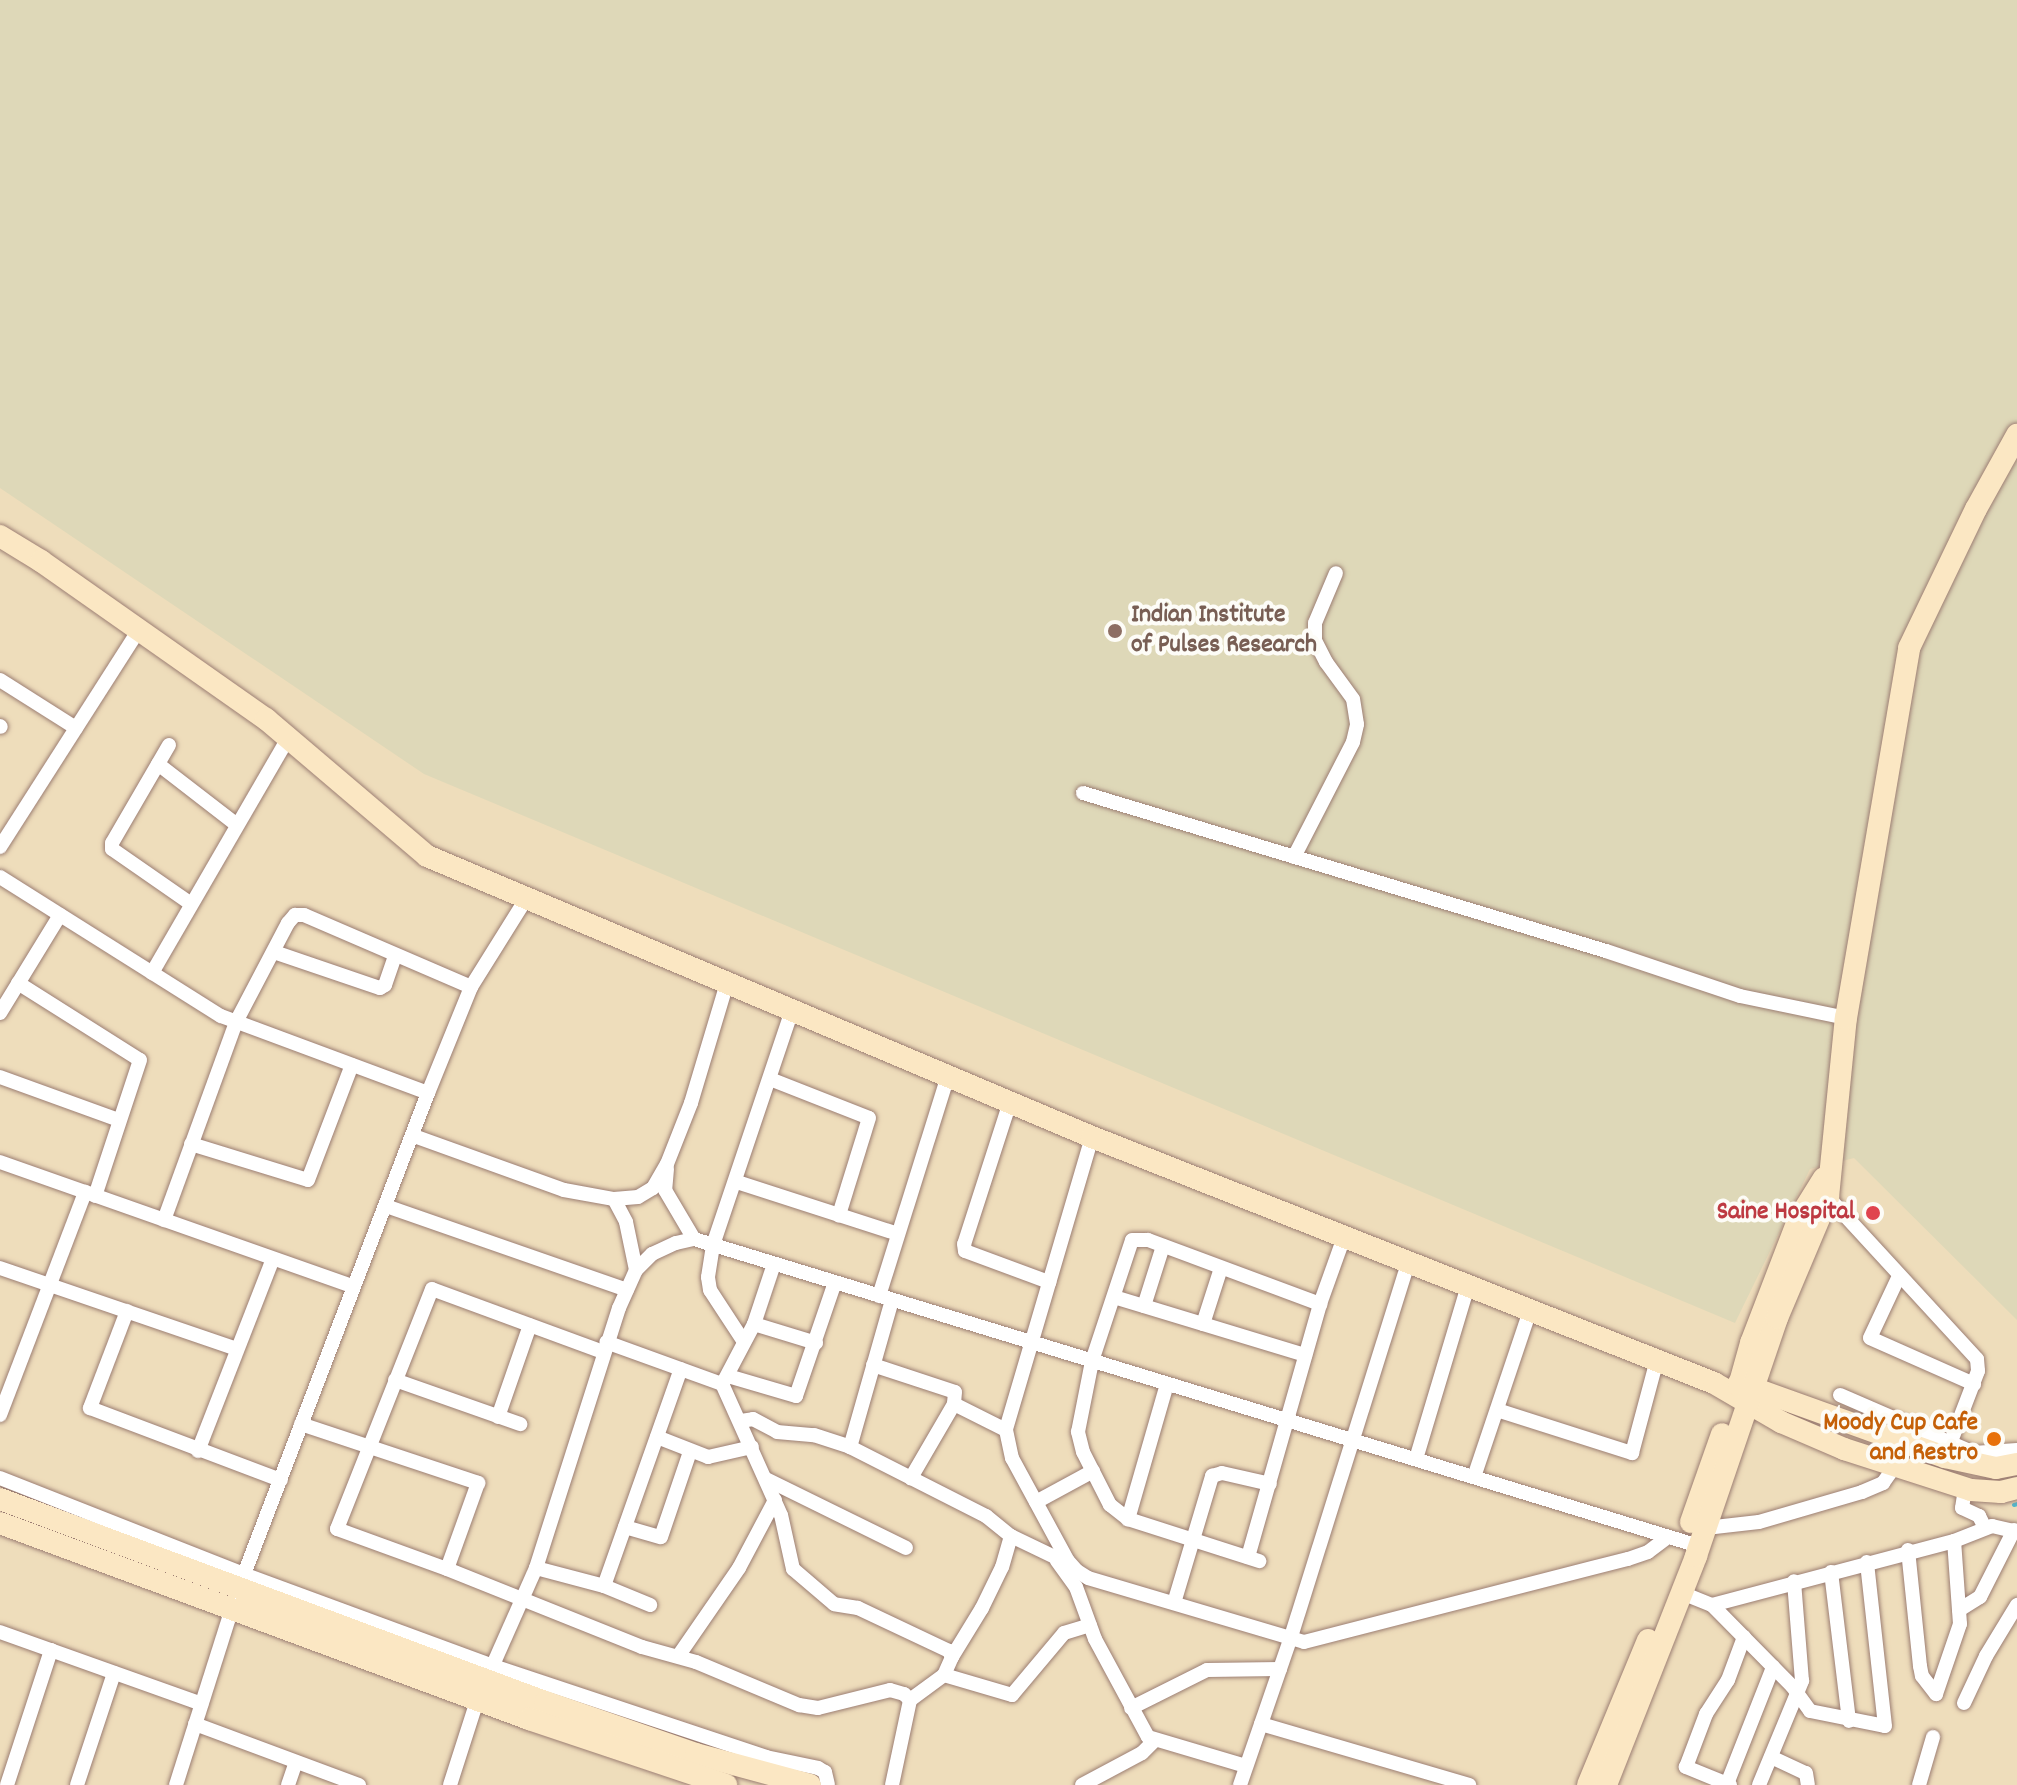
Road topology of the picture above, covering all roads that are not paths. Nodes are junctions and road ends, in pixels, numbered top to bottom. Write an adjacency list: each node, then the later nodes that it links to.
1 (2017, 435): 26 (street)
2 (0, 536): 4 (street)
3 (1336, 573): 13 (street)
4 (139, 630): 6 (street); 7 (street)
5 (0, 680): 6 (street)
6 (76, 728): 12 (street)
7 (288, 738): 11 (street); 15 (street)
8 (169, 745): 9 (street)
9 (158, 764): 11 (street); 16 (street)
10 (1083, 793): 13 (street)
11 (237, 825): 16 (street)
12 (0, 847)
13 (1294, 857): 26 (street)
14 (0, 877): 17 (street)
15 (526, 899): 22 (street); 23 (street)
16 (191, 904): 20 (street)
17 (60, 915): 20 (street); 21 (street)
18 (274, 952): 19 (street); 19 (street); 27 (street)
19 (395, 956): 23 (street)
20 (152, 973): 27 (street)
21 (18, 983): 25 (street); 34 (street)
22 (727, 983): 24 (street); 39 (street)
23 (471, 987): 32 (street)
24 (792, 1010): 29 (street); 31 (street)
25 (0, 1013)
26 (1846, 1018): 40 (street)
27 (236, 1022): 28 (street); 37 (street)
28 (352, 1065): 32 (street); 37 (street)
29 (948, 1076): 33 (street); 48 (street)
30 (0, 1077): 34 (street)
31 (770, 1079): 41 (street); 46 (street)
32 (428, 1093): 35 (street)
33 (1010, 1102): 36 (street); 61 (street)
34 (119, 1120): 42 (street)
35 (414, 1136): 44 (street); 45 (street)
36 (1092, 1137): 49 (street); 61 (street)
37 (191, 1144): 47 (street)
38 (0, 1162): 42 (street)
39 (667, 1164): 44 (street); 50 (street)
40 (1830, 1166): 43 (street); 90 (street)
41 (737, 1182): 46 (street); 51 (street)
42 (90, 1194): 47 (street); 62 (street)
43 (1828, 1197): 59 (street); 90 (street)
44 (614, 1199): 58 (street)
45 (386, 1206): 64 (street); 65 (street)
46 (839, 1215): 48 (street)
47 (164, 1220): 53 (street)
48 (898, 1234): 67 (street)
49 (1344, 1237): 54 (street); 68 (street)
50 (694, 1239): 51 (street); 58 (street)
51 (713, 1245): 55 (street); 75 (street)
52 (1163, 1246): 57 (street); 66 (street); 69 (street)
53 (273, 1259): 64 (street); 79 (street)
54 (1408, 1263): 63 (street); 102 (street)
55 (774, 1264): 60 (street); 72 (street)
56 (0, 1268): 62 (street)
57 (1221, 1268): 68 (street); 73 (street)
58 (636, 1270): 65 (street)
59 (1899, 1276): 89 (street); 89 (street)
60 (835, 1282): 67 (street); 76 (street)
61 (1049, 1282): 77 (street)
62 (50, 1285): 70 (street); 85 (street)
63 (1468, 1286): 71 (street); 110 (street)
64 (354, 1287): 98 (street)
65 (627, 1290): 78 (street)
66 (1114, 1297): 69 (street); 82 (street)
67 (885, 1298): 77 (street); 83 (street)
68 (1320, 1304): 80 (street)
69 (1144, 1306): 73 (street)
70 (127, 1311): 79 (street); 107 (street)
71 (1530, 1311): 81 (street); 93 (street)
72 (754, 1324): 75 (street); 76 (street)
73 (1203, 1324): 80 (street)
74 (530, 1325): 78 (street); 86 (street); 95 (street)
75 (744, 1342): 87 (street)
76 (816, 1343): 87 (street)
77 (1032, 1343): 82 (street); 100 (street)
78 (604, 1347): 84 (street); 138 (street)
79 (237, 1349): 107 (street)
80 (1305, 1355): 97 (street)
81 (1657, 1360): 90 (street); 93 (street)
82 (1092, 1361): 88 (street); 113 (street)
83 (873, 1365): 92 (street); 105 (street)
84 (681, 1369): 87 (street); 101 (street)
85 (7, 1375): 94 (street)
86 (395, 1380): 95 (street); 103 (street)
87 (725, 1380): 96 (street)
88 (1167, 1384): 97 (street); 125 (street)
89 (1974, 1384): 108 (street)
90 (1744, 1393): 108 (street); 112 (street); 131 (street)
91 (1840, 1395): 108 (street)
92 (954, 1404): 100 (street); 116 (street)
93 (1497, 1410): 114 (street)
94 (0, 1415)
95 (498, 1417): 99 (street)
96 (741, 1421): 104 (street); 105 (street)
97 (1289, 1422): 102 (street); 119 (street)
98 (301, 1424): 103 (street); 118 (street)
99 (520, 1424)
100 (1006, 1430): 124 (street)
101 (657, 1437): 109 (street); 127 (street)
102 (1352, 1440): 110 (street); 154 (street)
103 (369, 1446): 139 (street); 139 (street)
104 (752, 1447): 109 (street); 117 (street)
105 (850, 1447): 116 (street)
106 (2017, 1450): 108 (street)
107 (198, 1451): 118 (street)
108 (1948, 1451): 111 (street)
109 (690, 1452): 127 (street)
110 (1416, 1459): 114 (street)
111 (2017, 1464)
112 (1894, 1467): 121 (street); 131 (street)
113 (1093, 1471): 124 (street); 125 (street)
114 (1474, 1477): 131 (street)
115 (0, 1478): 143 (street)
116 (911, 1478): 130 (street)
117 (766, 1479): 123 (street); 134 (street)
118 (281, 1480): 143 (street)
119 (1270, 1484): 132 (street); 132 (street)
120 (2017, 1488): 121 (street)
121 (1965, 1489): 128 (street)
122 (0, 1499): 143 (street)
123 (775, 1500): 156 (street); 157 (street)
124 (1036, 1502): 136 (street)
125 (1128, 1519): 132 (street)
126 (0, 1523): 143 (street)
127 (625, 1527): 142 (street)
128 (1985, 1528): 129 (street); 133 (street)
129 (2015, 1531): 150 (street)
130 (1011, 1536): 136 (street); 157 (street)
131 (1689, 1538): 144 (street); 154 (street); 190 (street)
132 (1192, 1539): 146 (street)
133 (1954, 1541): 135 (street); 150 (street)
134 (906, 1548)
135 (1908, 1550): 137 (street); 150 (street)
136 (1063, 1561): 146 (street); 151 (street)
137 (1867, 1562): 140 (street); 168 (street)
138 (536, 1568): 142 (street); 145 (street)
139 (447, 1569): 145 (street)
140 (1831, 1572): 141 (street); 168 (street)
141 (1794, 1581): 148 (street); 163 (street)
142 (604, 1586): 147 (street)
143 (238, 1592): 162 (street); 166 (street)
144 (1682, 1593): 148 (street); 191 (street)
145 (523, 1598): 156 (street); 162 (street)
146 (1174, 1603): 154 (street)
147 (650, 1605)
148 (1712, 1605): 153 (street)
149 (2017, 1605): 165 (street)
150 (1959, 1610)
151 (1090, 1625): 161 (street); 167 (street)
152 (0, 1632): 155 (street)
153 (1744, 1637): 158 (street); 176 (street)
154 (1290, 1640): 159 (street)
155 (51, 1650): 160 (street); 178 (street)
156 (679, 1655): 164 (street)
157 (952, 1657): 161 (street)
158 (1773, 1667): 163 (street); 176 (street)
159 (1280, 1669): 167 (street); 170 (street)
160 (114, 1673): 166 (street); 179 (street)
161 (944, 1675): 164 (street)
162 (486, 1683): 183 (street); 184 (street); 185 (street); 186 (street)
163 (1797, 1693): 168 (street); 173 (street)
164 (910, 1700): 187 (street)
165 (1964, 1703)
166 (202, 1704): 169 (street)
167 (1131, 1708): 172 (street)
168 (1849, 1721)
169 (195, 1724): 174 (street); 180 (street)
170 (1261, 1724): 175 (street); 177 (street)
171 (1933, 1737): 194 (street)
172 (1154, 1741): 175 (street); 188 (street)
173 (1771, 1757): 192 (street); 193 (street)
174 (296, 1762): 181 (street); 182 (street)
175 (1246, 1766): 189 (street)
176 (1721, 1783)
177 (1460, 1784)
178 (7, 1785)
179 (77, 1785)
180 (176, 1785)
181 (288, 1785)
182 (359, 1785)
183 (450, 1785)
184 (726, 1785)
185 (810, 1785)
186 (828, 1785)
187 (892, 1785)
188 (1082, 1785)
189 (1240, 1785)
190 (1588, 1785)
191 (1606, 1785)
192 (1759, 1785)
193 (1808, 1785)
194 (1919, 1785)

